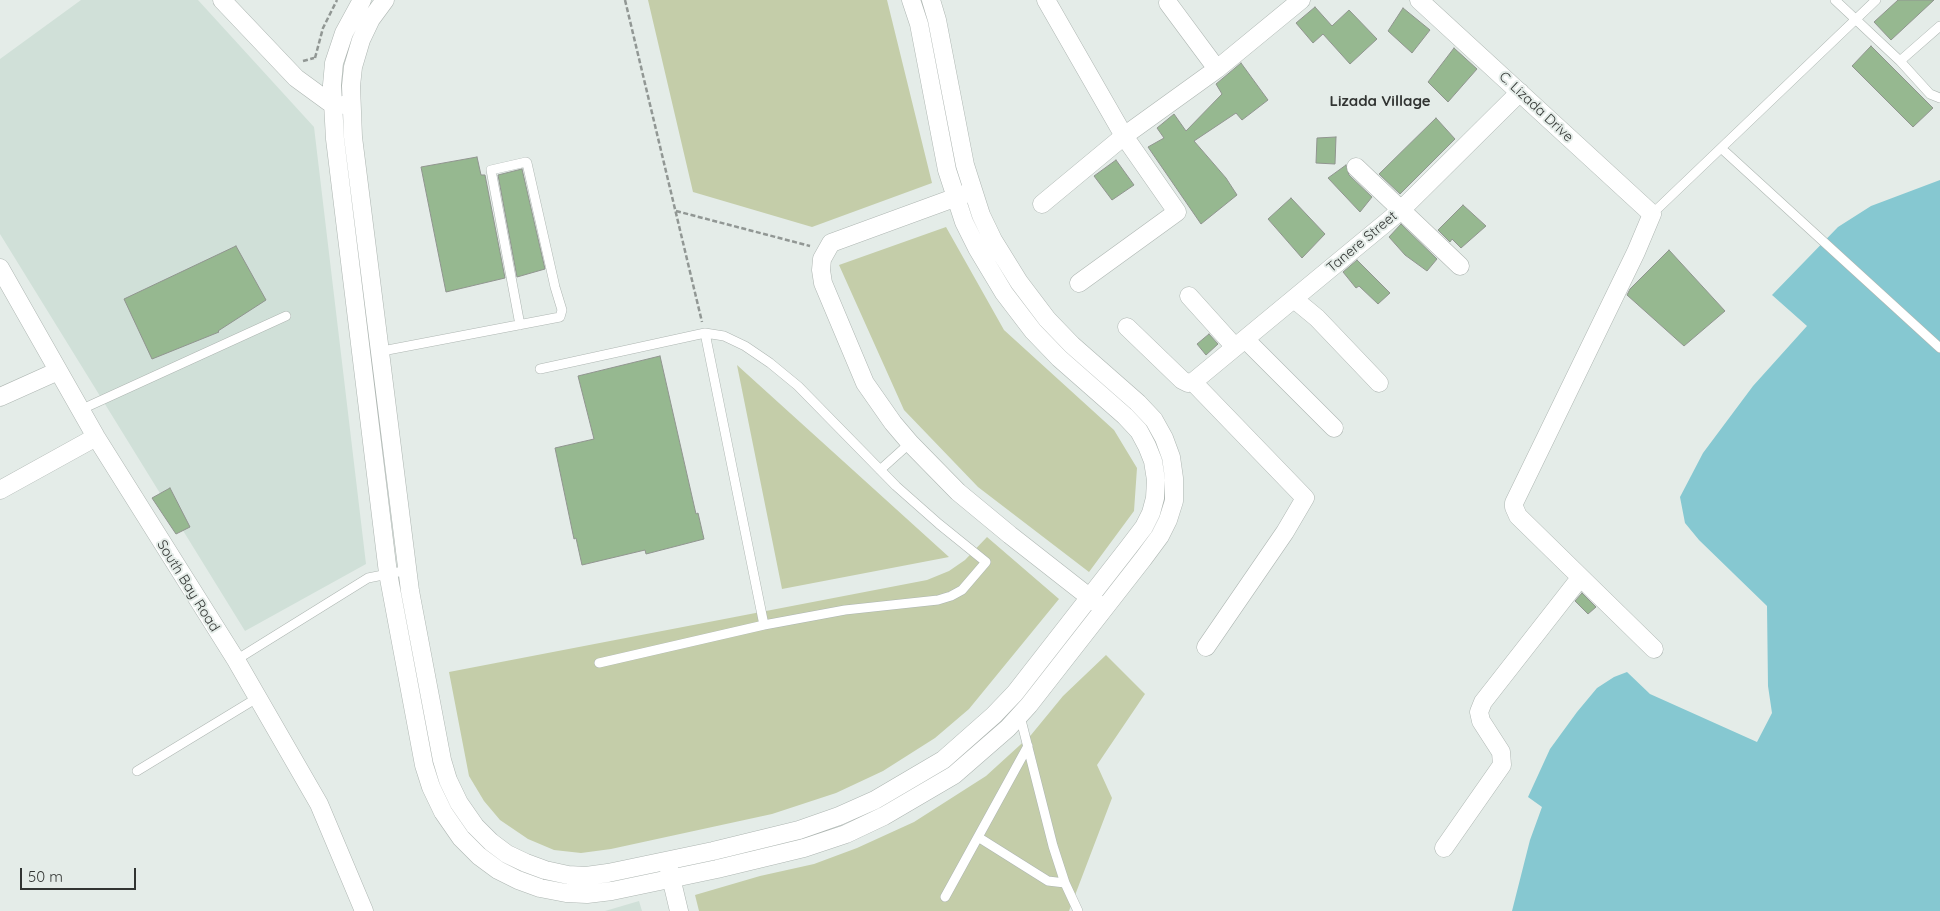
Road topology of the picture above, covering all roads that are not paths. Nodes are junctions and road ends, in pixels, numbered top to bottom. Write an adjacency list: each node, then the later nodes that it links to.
1 (222, 0): 18 (street)
2 (362, 0): 18 (street)
3 (385, 0): 19 (street)
4 (911, 0): 21 (street)
5 (931, 0): 20 (street)
6 (1046, 0): 22 (street)
7 (1301, 0): 15 (street)
8 (1419, 0): 16 (street, C. Lizada Drive)
9 (1835, 0): 12 (lane)
10 (1876, 0): 12 (lane)
11 (1168, 3): 15 (street)
12 (1855, 19): 14 (lane); 23 (lane)
13 (1940, 26): 14 (lane)
14 (1900, 61): 17 (lane)
15 (1216, 69): 22 (street)
16 (1520, 92): 28 (street, Tanere Street); 29 (street, C. Lizada Drive)
17 (1940, 98)
18 (333, 105): 19 (street); 42 (street)
19 (351, 105): 41 (street)
20 (958, 131): 21 (street); 25 (street)
21 (939, 134): 26 (street)
22 (1124, 136): 27 (street); 32 (street)
23 (1721, 148): 29 (lane); 40 (lane)
24 (1356, 167): 28 (street)
25 (972, 191): 26 (street); 58 (street)
26 (955, 197): 51 (street); 57 (street)
27 (1042, 204)
28 (1400, 211): 30 (street); 34 (street, Tanere Street)
29 (1652, 214): 56 (street)
30 (1460, 266)
31 (0, 268): 44 (street, South Bay Road)
32 (1079, 283)
33 (1189, 296): 39 (street)
34 (1294, 299): 39 (street, Tanere Street); 46 (street)
35 (286, 316): 48 (lane)
36 (520, 325): 36 (lane); 41 (lane)
37 (1127, 327): 45 (street)
38 (705, 333): 43 (lane); 52 (lane); 59 (lane)
39 (1240, 343): 45 (street, Tanere Street); 49 (street)
40 (1940, 348)
41 (380, 352): 42 (lane); 54 (street)
42 (362, 354): 55 (street)
43 (540, 369)
44 (58, 371): 47 (street); 48 (street, South Bay Road)
45 (1193, 382): 60 (street)
46 (1379, 383)
47 (0, 398)
48 (80, 410): 50 (street, South Bay Road)
49 (1334, 428)
50 (96, 437): 53 (street); 62 (street, South Bay Road)
51 (910, 443): 52 (lane); 57 (street)
52 (880, 470): 59 (lane)
53 (0, 490)
54 (408, 570): 55 (lane); 70 (street)
55 (388, 573): 62 (lane); 71 (street)
56 (1580, 578): 61 (street); 69 (street)
57 (1090, 598): 58 (street); 70 (street)
58 (1104, 609): 65 (street)
59 (764, 625): 63 (lane)
60 (1206, 647)
61 (1654, 649)
62 (236, 660): 64 (street, South Bay Road)
63 (599, 663)
64 (257, 698): 67 (lane); 74 (street, South Bay Road)
65 (1020, 715): 66 (lane); 71 (street)
66 (1028, 746): 68 (lane); 72 (lane)
67 (137, 771)
68 (978, 837): 72 (lane); 73 (lane)
69 (1444, 848)
70 (667, 861): 71 (street)
71 (672, 879): 75 (street)
72 (1065, 883): 76 (lane)
73 (945, 897)
74 (364, 911)
75 (679, 911)
76 (1078, 911)

